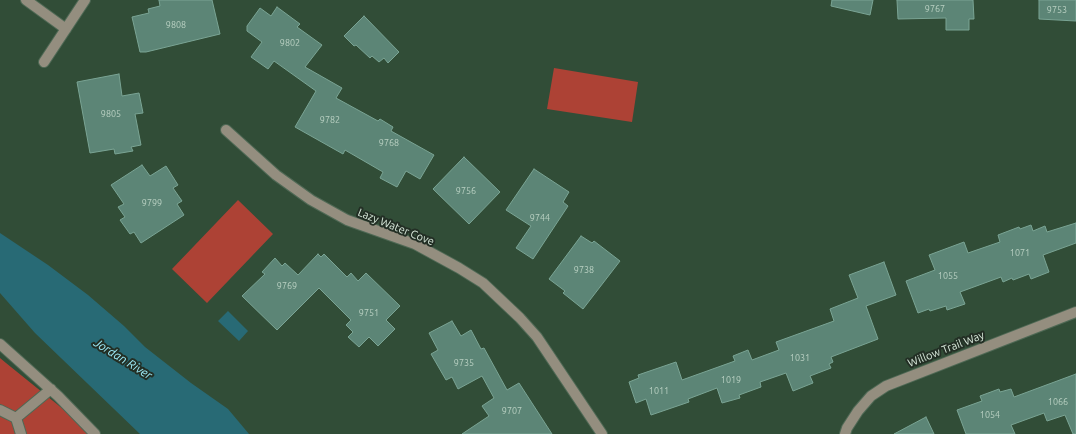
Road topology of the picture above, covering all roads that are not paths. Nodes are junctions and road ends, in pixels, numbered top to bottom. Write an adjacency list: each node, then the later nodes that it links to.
1 (26, 0): 3 (street)
2 (85, 0): 3 (street)
3 (66, 29): 4 (street)
4 (44, 62)
5 (226, 130): 13 (street, Lazy Water Cove)
6 (1076, 312): 14 (street, Willow Trail Way)
7 (0, 344): 8 (street)
8 (51, 389): 10 (street); 12 (street)
9 (0, 410): 10 (street)
10 (16, 418): 11 (street)
11 (22, 434)
12 (95, 434)
13 (602, 434)
14 (845, 434)

